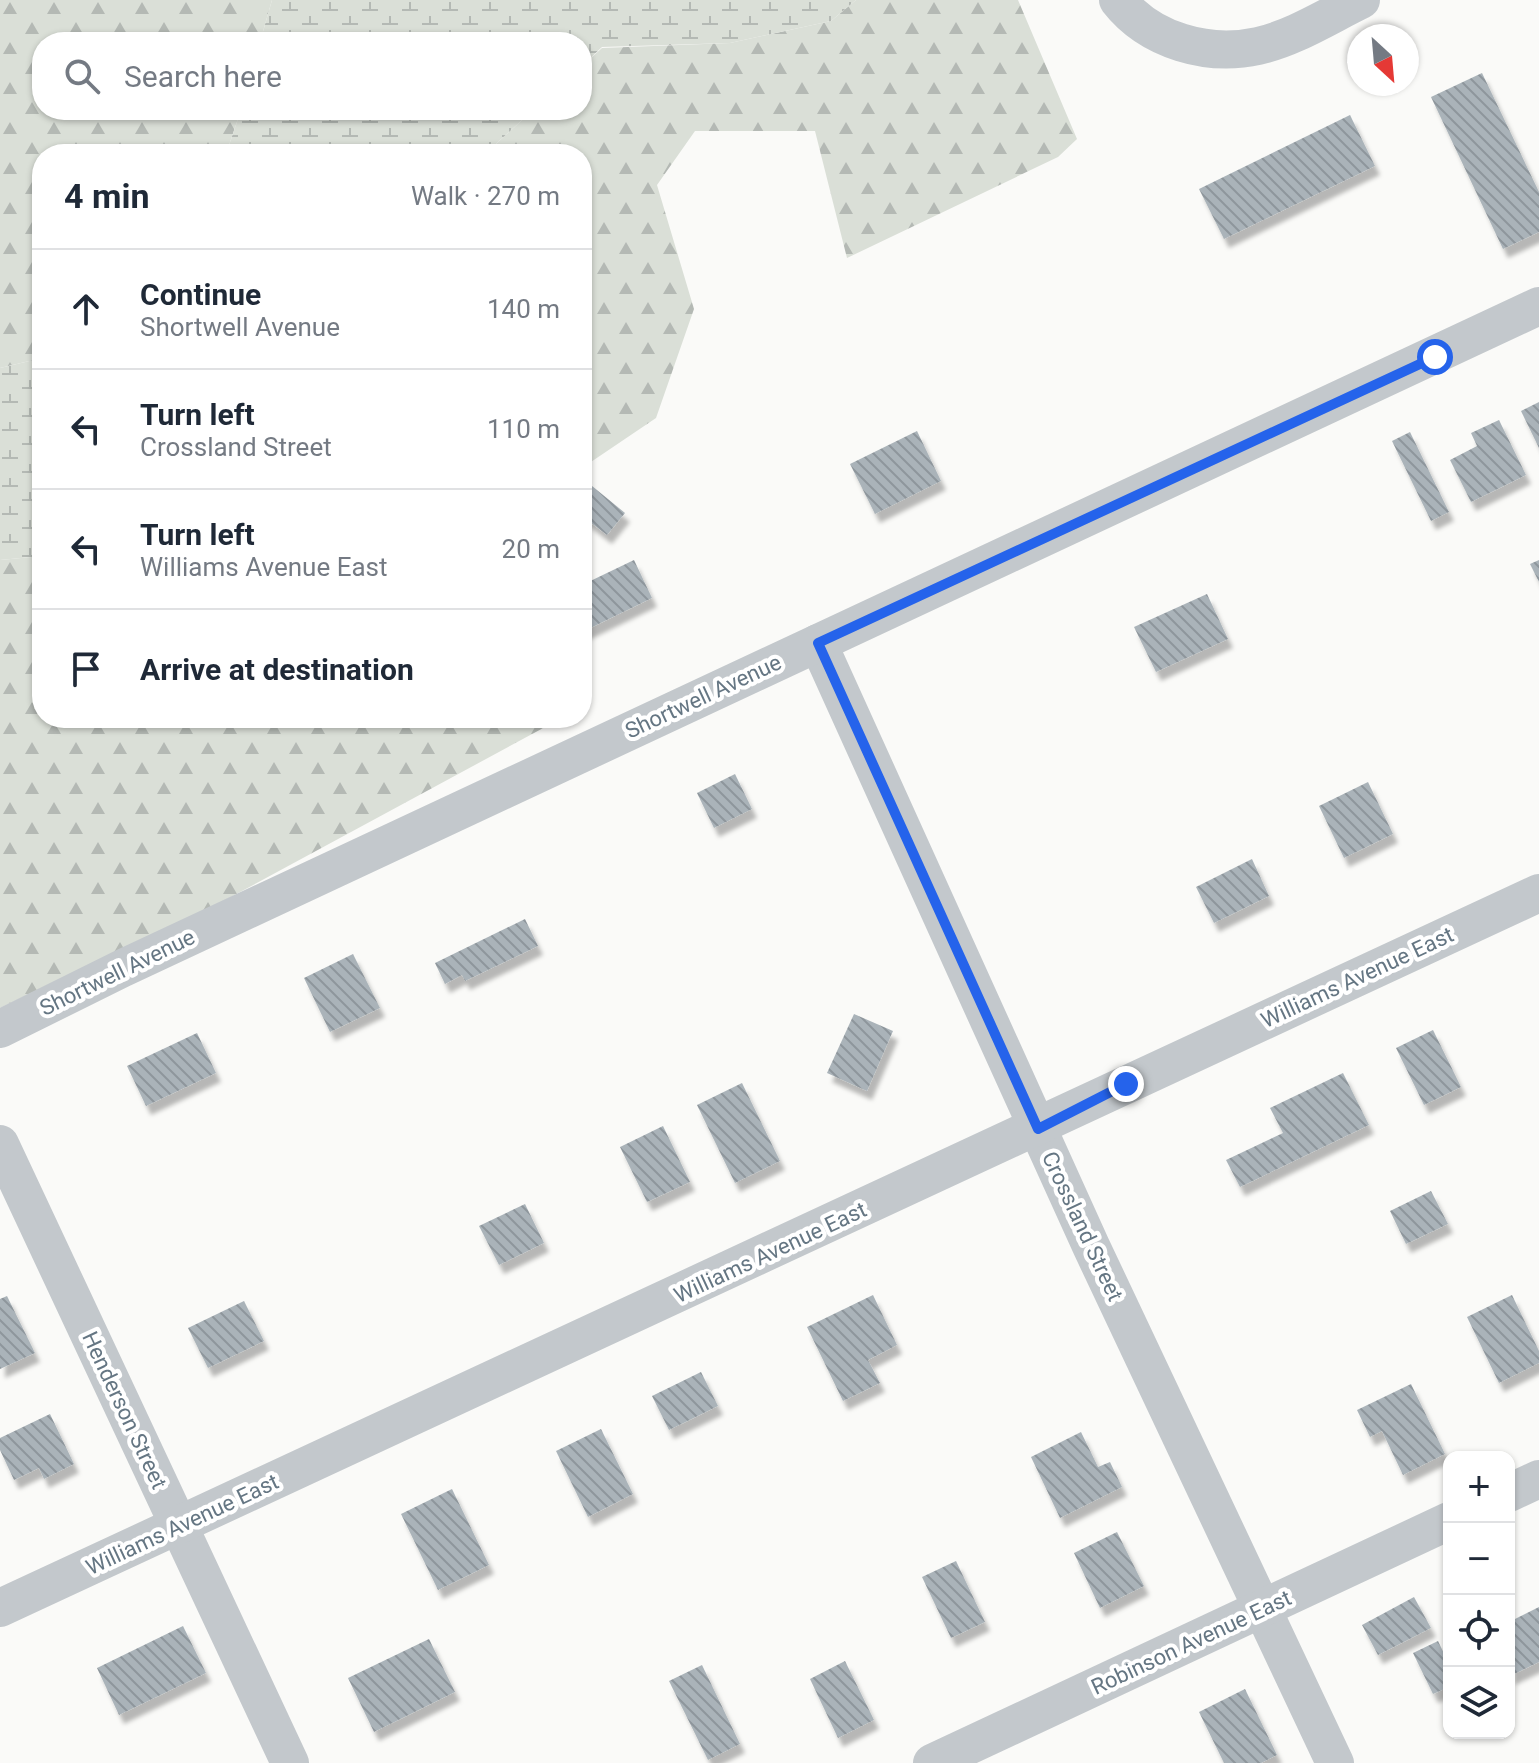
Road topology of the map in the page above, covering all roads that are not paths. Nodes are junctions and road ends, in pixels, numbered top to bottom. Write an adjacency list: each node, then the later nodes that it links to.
1 (1118, 0): 2 (street)
2 (1361, 0)
3 (1539, 306): 4 (street, Shortwell Avenue)
4 (818, 643): 6 (street, Shortwell Avenue); 7 (street, Crossland Street)
5 (1539, 893): 7 (street, Williams Avenue East)
6 (0, 1029)
7 (1038, 1129): 12 (street, Williams Avenue East); 13 (street, Crossland Street)
8 (0, 1144): 12 (street, Henderson Street)
9 (1539, 1479): 10 (street)
10 (1515, 1490)
11 (1445, 1523): 13 (street, Robinson Avenue East)
12 (180, 1525): 14 (street, Williams Avenue East); 15 (street, Henderson Street)
13 (1263, 1607): 16 (street, Robinson Avenue East); 17 (street, Crossland Street)
14 (0, 1608)
15 (290, 1763)
16 (932, 1763)
17 (1335, 1763)

